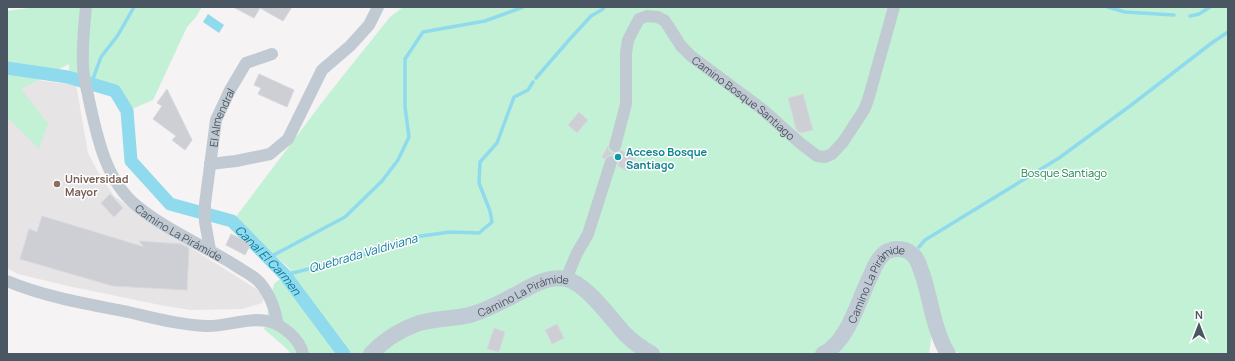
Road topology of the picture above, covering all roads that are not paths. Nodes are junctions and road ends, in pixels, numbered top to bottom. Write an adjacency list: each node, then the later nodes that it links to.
1 (86, 7): 8 (street, Camino La Pirámide)
2 (378, 7): 7 (street)
3 (894, 7): 5 (street, Camino Bosque Santiago)
4 (272, 54): 7 (street, El Almendral)
5 (616, 146)
6 (611, 162): 9 (street)
7 (210, 164): 8 (street, El Almendral)
8 (210, 250): 11 (street, Camino La Pirámide)
9 (566, 279): 12 (street, Camino La Pirámide); 14 (street, Camino La Pirámide)
10 (7, 281): 11 (street)
11 (278, 324): 13 (street)
12 (371, 353)
13 (303, 354)
14 (652, 354)
15 (823, 354): 16 (street, Camino La Pirámide)
16 (948, 354)

